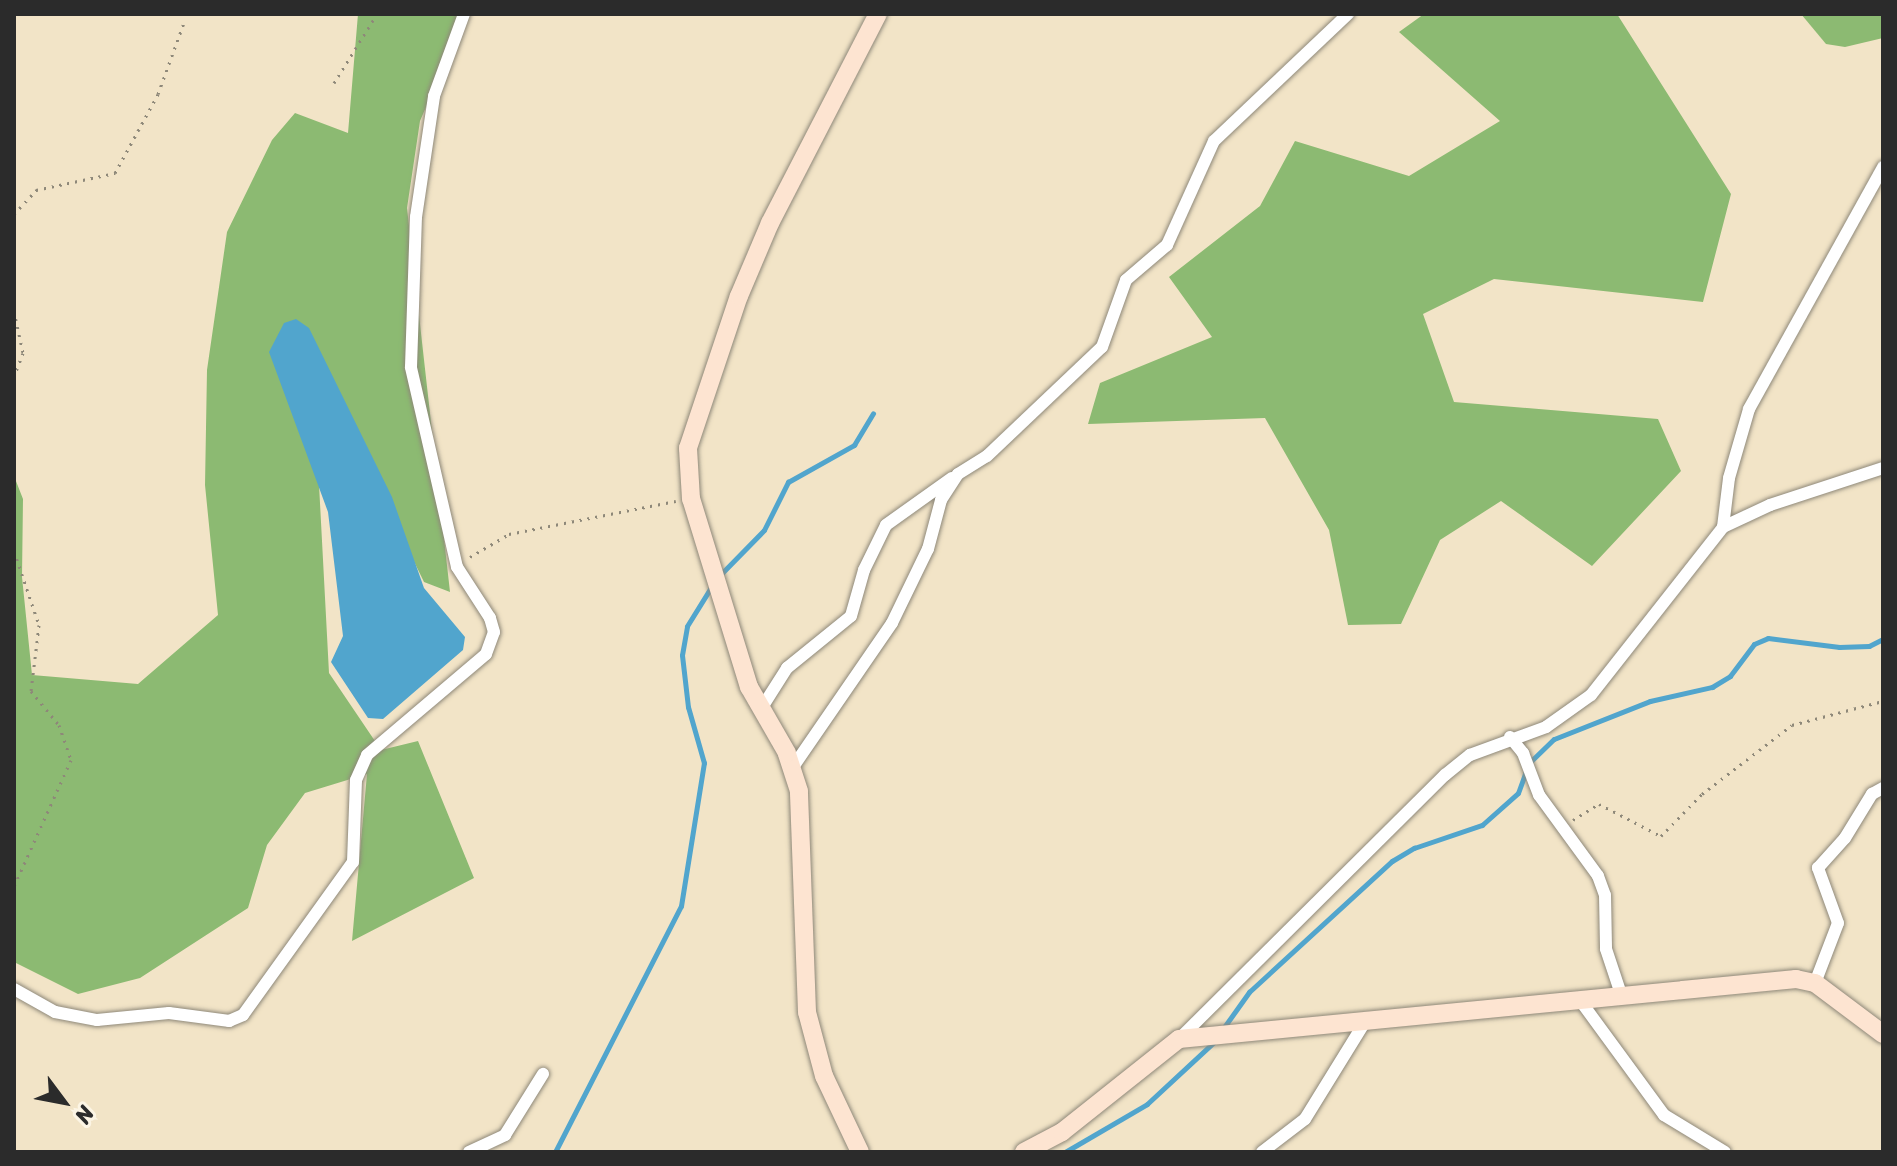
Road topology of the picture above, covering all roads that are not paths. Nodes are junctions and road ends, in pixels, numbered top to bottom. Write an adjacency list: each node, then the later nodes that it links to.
1 (464, 14): 13 (street)
2 (878, 14): 8 (street)
3 (1348, 14): 6 (street)
4 (1883, 167): 7 (street)
5 (1883, 468): 7 (street)
6 (958, 474): 8 (street); 10 (street)
7 (1723, 527): 9 (street)
8 (761, 709): 10 (street)
9 (1510, 737): 14 (street); 18 (street)
10 (793, 767): 21 (street)
11 (1883, 788): 12 (street)
12 (1815, 983): 14 (street); 17 (street)
13 (14, 989)
14 (1622, 997): 15 (street)
15 (1582, 1003): 16 (street); 24 (street)
16 (1365, 1022): 18 (street); 23 (street)
17 (1883, 1034)
18 (1179, 1039): 22 (street)
19 (543, 1074): 20 (street)
20 (469, 1152)
21 (860, 1152)
22 (1024, 1152)
23 (1262, 1152)
24 (1725, 1152)

